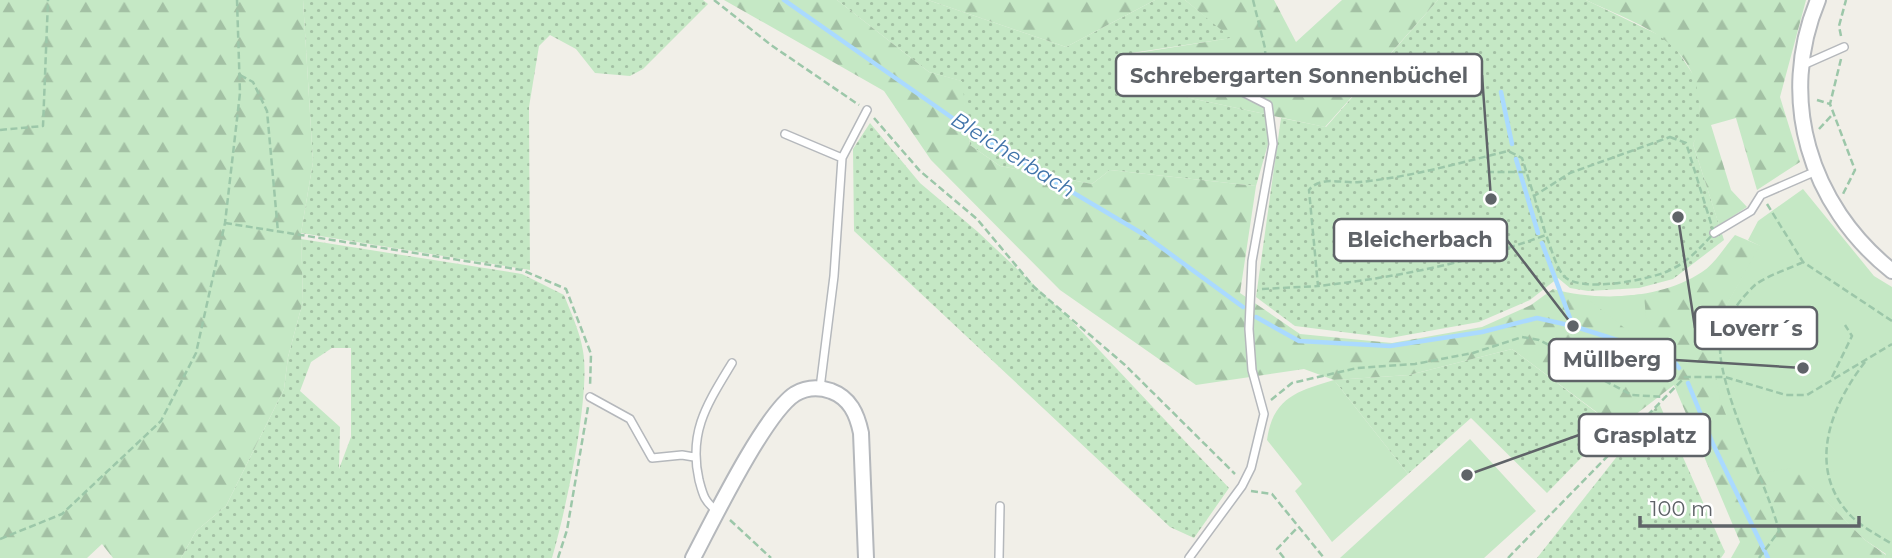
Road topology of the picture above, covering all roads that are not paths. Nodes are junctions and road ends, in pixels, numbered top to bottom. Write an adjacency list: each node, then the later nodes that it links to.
1 (1818, 0): 3 (street)
2 (1844, 47): 3 (lane)
3 (1801, 66): 8 (street)
4 (1219, 80): 20 (lane)
5 (867, 110): 7 (lane)
6 (785, 134): 7 (lane)
7 (842, 158): 12 (lane)
8 (1814, 172): 9 (lane); 10 (street)
9 (1714, 233)
10 (1892, 271)
11 (732, 363): 14 (lane)
12 (820, 388): 16 (street); 18 (street)
13 (590, 397): 14 (lane)
14 (694, 457): 16 (lane)
15 (1000, 506): 19 (lane)
16 (717, 512): 17 (street)
17 (693, 558)
18 (866, 558)
19 (999, 558)
20 (1189, 558)

